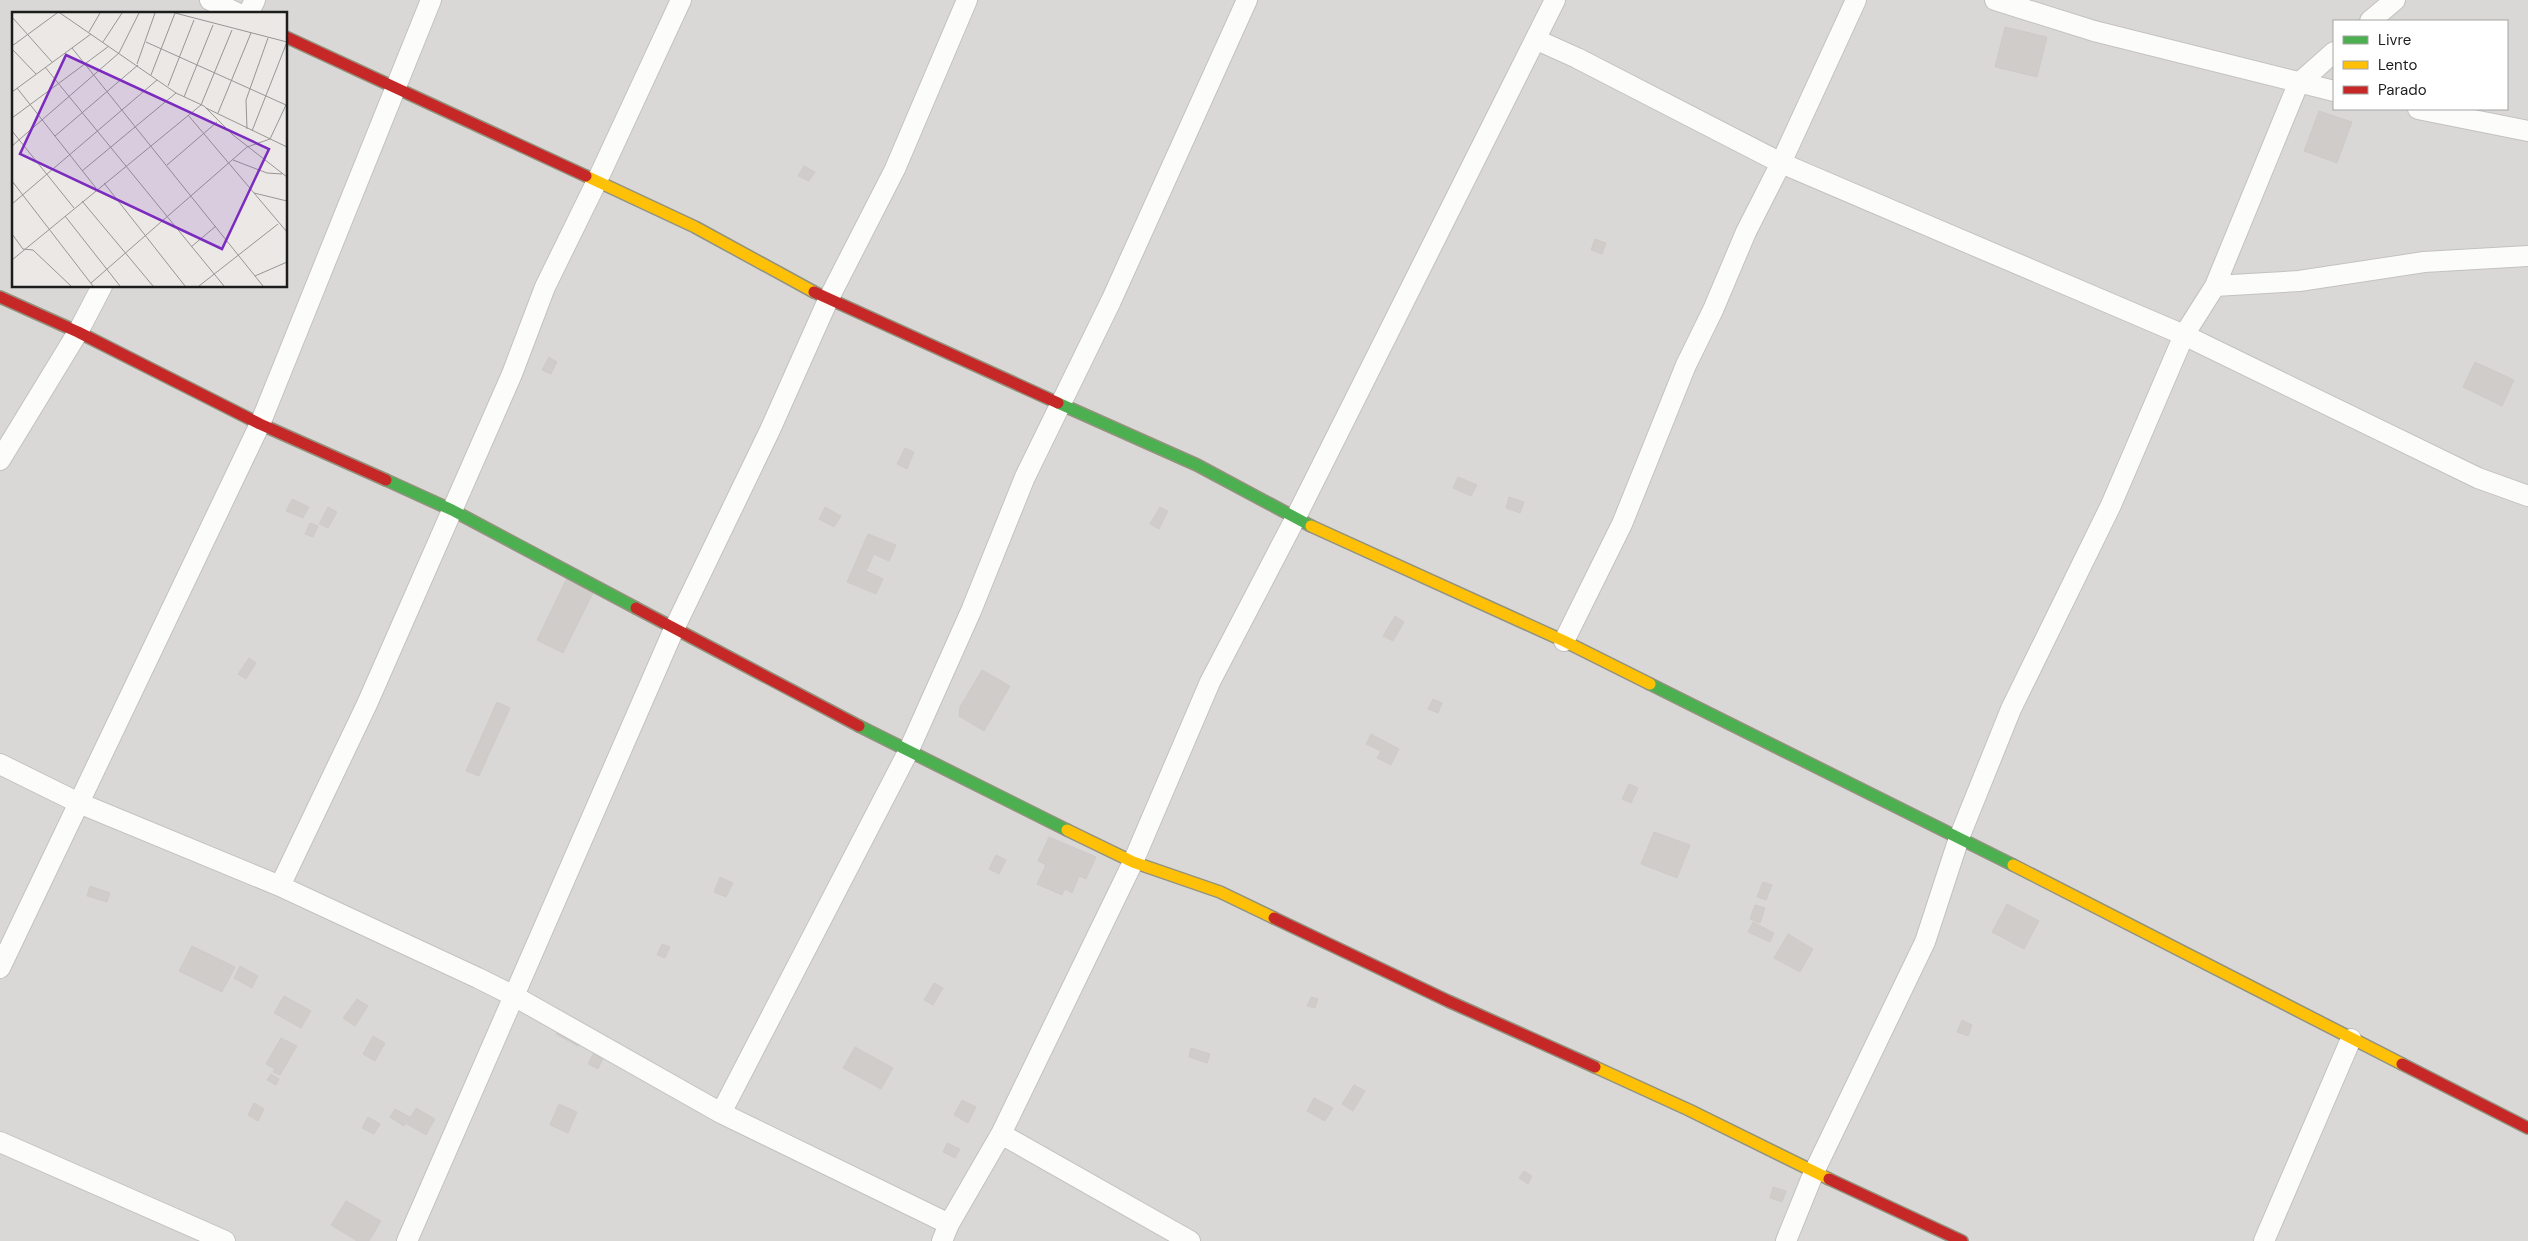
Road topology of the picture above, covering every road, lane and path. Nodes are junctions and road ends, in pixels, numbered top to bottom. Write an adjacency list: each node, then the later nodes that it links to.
1 (210, 0): 11 (street)
2 (255, 0): 12 (street)
3 (431, 0): 18 (street)
4 (681, 0): 23 (street)
5 (967, 0): 28 (street)
6 (1247, 0): 31 (street)
7 (1556, 0): 15 (street)
8 (1856, 0): 22 (street)
9 (1995, 0): 17 (street)
10 (2395, 0): 13 (street)
11 (235, 12)
12 (249, 12)
13 (2371, 20)
14 (288, 38): 18 (street)
15 (1537, 40): 22 (street); 36 (street)
16 (2333, 53): 17 (street)
17 (2298, 84): 19 (street); 25 (street)
18 (396, 88): 23 (street); 32 (street)
19 (2333, 91)
20 (2423, 110): 21 (street)
21 (2528, 131)
22 (1781, 163): 30 (street); 38 (street)
23 (596, 183): 28 (street); 35 (street)
24 (2528, 256): 25 (street)
25 (2215, 286): 30 (street)
26 (101, 288): 29 (street)
27 (0, 297): 29 (street)
28 (828, 300): 31 (street); 37 (street)
29 (78, 332): 32 (street); 33 (street)
30 (2184, 335): 34 (street); 42 (street)
31 (1060, 404): 36 (street); 39 (street)
32 (260, 424): 35 (street); 41 (street)
33 (0, 460)
34 (2528, 496)
35 (452, 510): 37 (street); 44 (street)
36 (1295, 519): 38 (street); 43 (street)
37 (674, 629): 39 (street); 46 (street)
38 (1564, 641): 42 (street)
39 (908, 752): 43 (street); 48 (street)
40 (0, 764): 41 (street)
41 (79, 803): 44 (street); 45 (street)
42 (1959, 838): 47 (street); 52 (street)
43 (1133, 862): 50 (street); 52 (street)
44 (280, 886): 46 (street)
45 (0, 968)
46 (514, 996): 48 (street); 55 (street)
47 (2351, 1039): 49 (street); 59 (street)
48 (721, 1113): 53 (street)
49 (2528, 1128)
50 (1001, 1134): 53 (street); 56 (street)
51 (0, 1142): 54 (street)
52 (1814, 1172): 57 (street); 58 (street)
53 (946, 1232)
54 (225, 1241)
55 (407, 1241)
56 (1190, 1241)
57 (1786, 1241)
58 (1962, 1241)
59 (2264, 1241)

